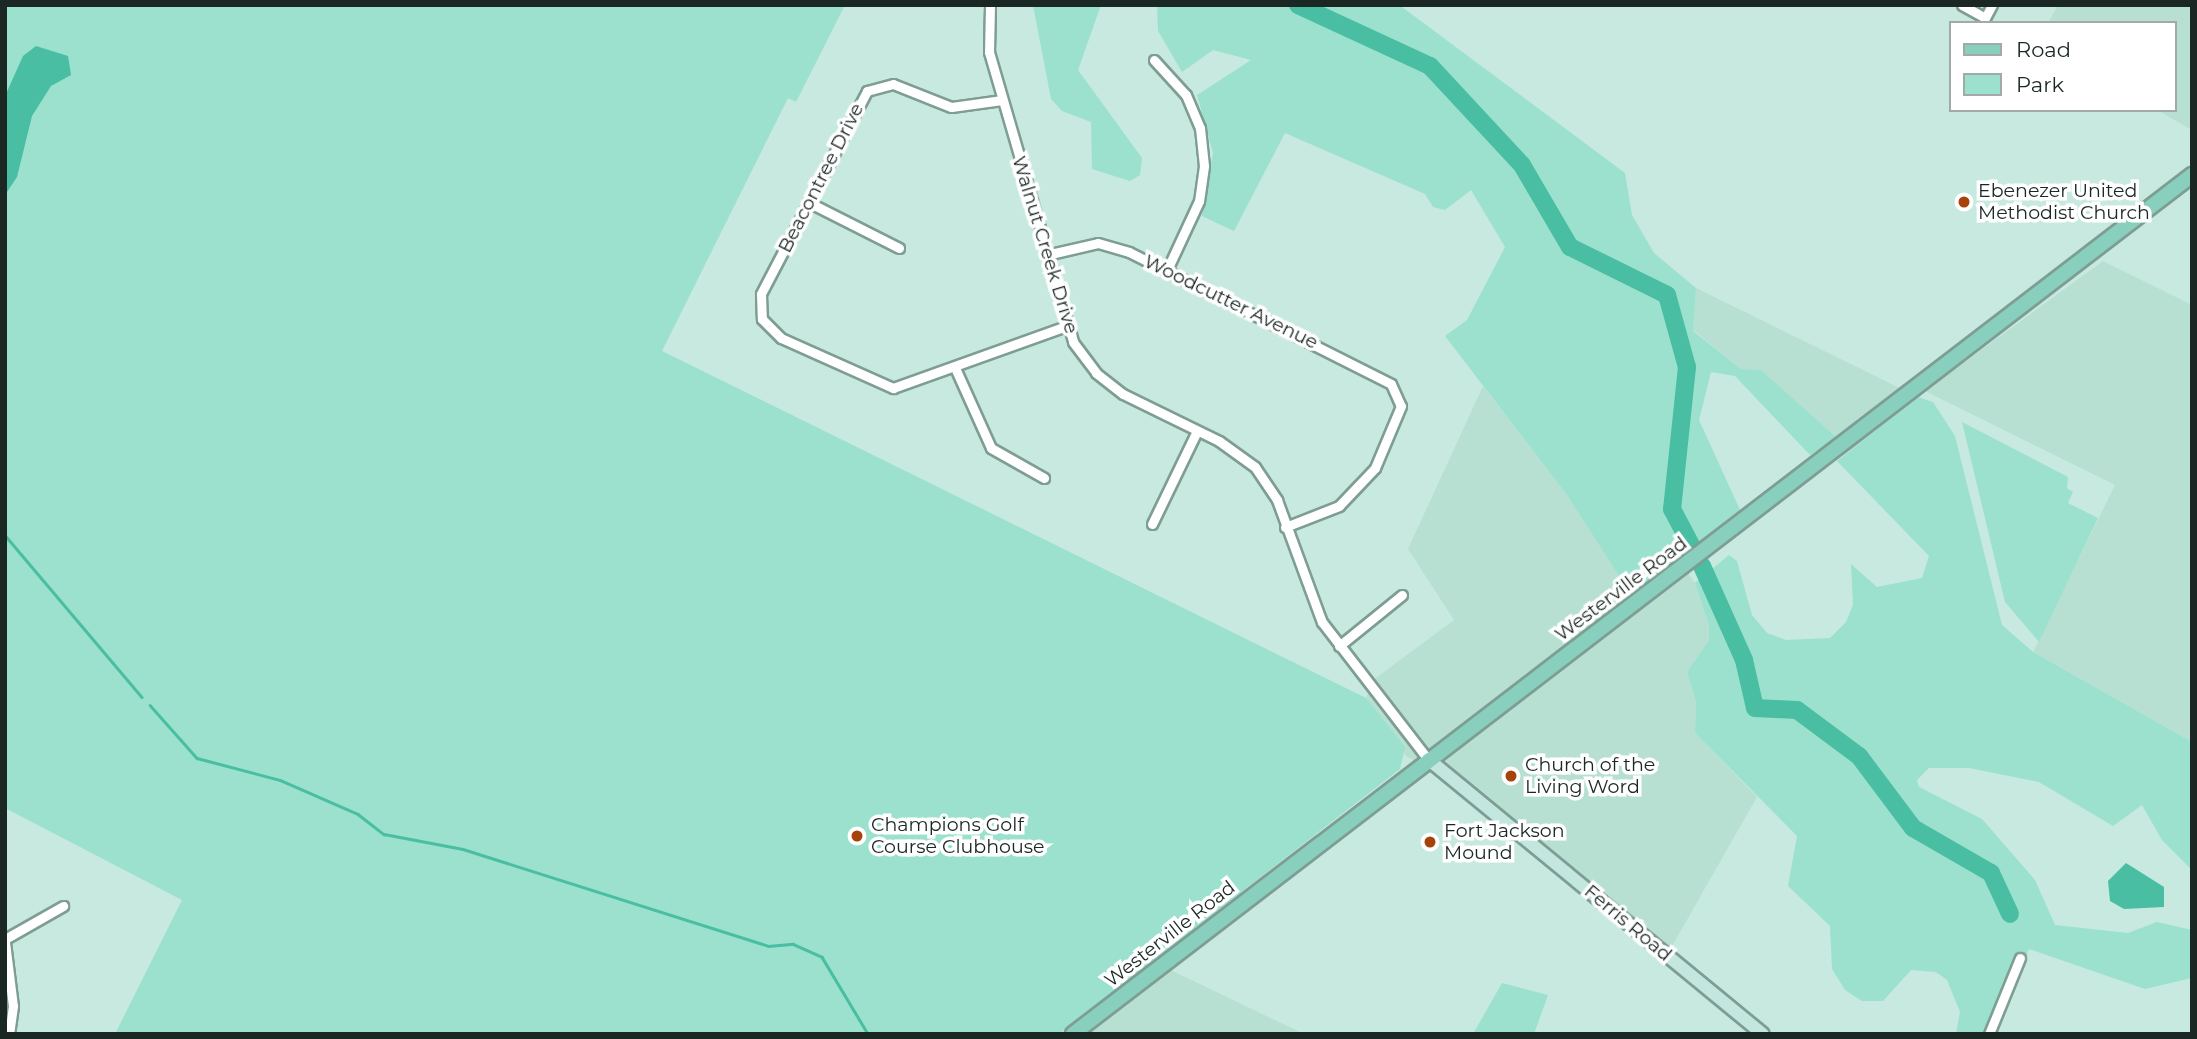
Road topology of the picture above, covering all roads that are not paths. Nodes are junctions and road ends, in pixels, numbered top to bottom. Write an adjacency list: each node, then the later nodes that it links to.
1 (990, 5): 5 (street, Walnut Creek Drive)
2 (1962, 5): 3 (street)
3 (1992, 5)
4 (1154, 60): 10 (street)
5 (1002, 100): 7 (street, Beacontree Drive); 9 (street, Walnut Creek Drive)
6 (2192, 175): 19 (main road, Westerville Road)
7 (808, 202): 8 (street); 12 (street, Beacontree Drive)
8 (899, 248)
9 (1046, 255): 10 (street, Woodcutter Avenue); 11 (street, Walnut Creek Drive)
10 (1167, 270): 16 (street, Woodcutter Avenue)
11 (1066, 327): 12 (street); 13 (street, Walnut Creek Drive)
12 (956, 370): 14 (street)
13 (1197, 431): 15 (street); 16 (street, Walnut Creek Drive)
14 (1044, 478)
15 (1152, 524)
16 (1285, 527): 18 (street, Walnut Creek Drive)
17 (1402, 595): 18 (street)
18 (1339, 646): 19 (street, Walnut Creek Drive)
19 (1428, 759): 24 (main road, Westerville Road); 25 (main road, Ferris Road)
20 (63, 906): 21 (street)
21 (5, 940): 23 (street)
22 (2020, 958): 26 (street)
23 (9, 1034)
24 (1073, 1034)
25 (1763, 1034)
26 (1989, 1034)

